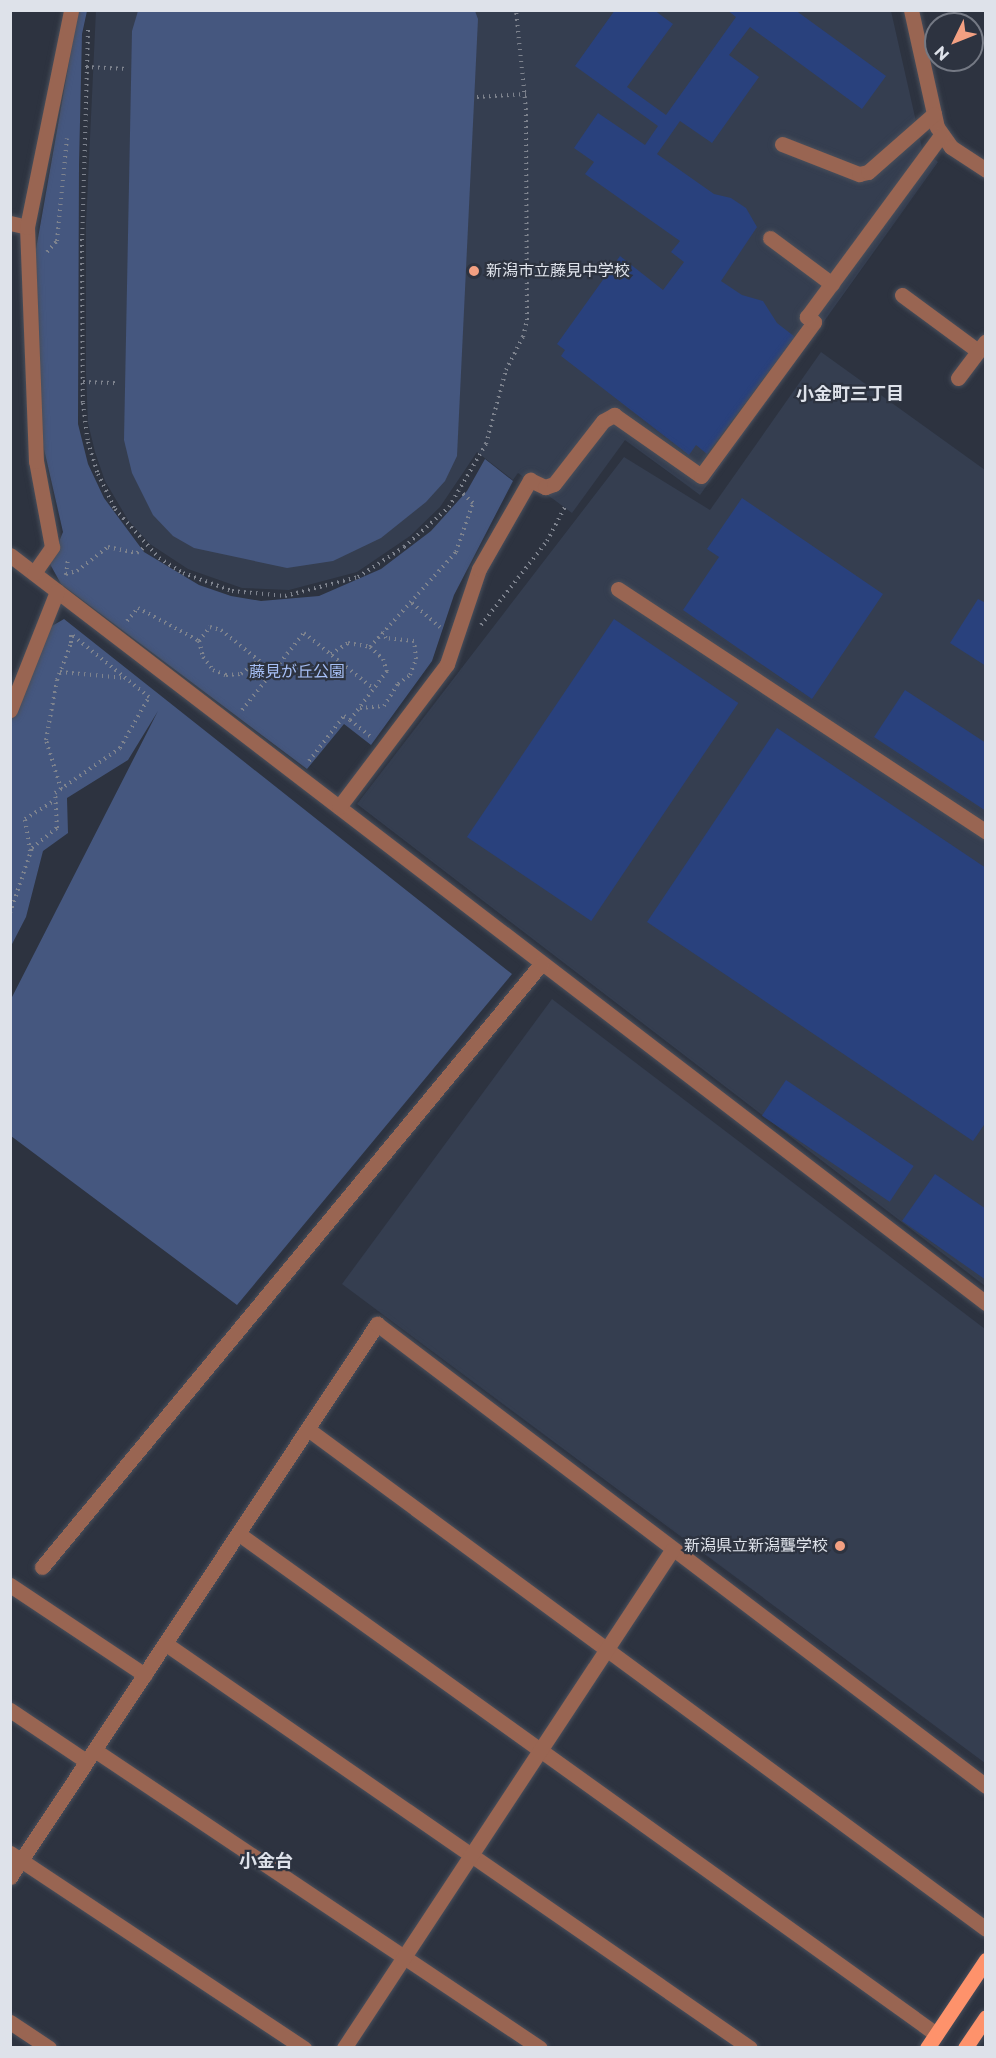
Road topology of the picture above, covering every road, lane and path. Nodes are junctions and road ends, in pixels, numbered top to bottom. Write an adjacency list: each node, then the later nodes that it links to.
1 (71, 10): 15 (street)
2 (516, 10): 7 (path)
3 (911, 10): 9 (street)
4 (88, 24): 5 (path)
5 (86, 67): 6 (path); 22 (path)
6 (128, 69)
7 (525, 94): 8 (path); 24 (path)
8 (477, 97)
9 (934, 114): 11 (street); 12 (street)
10 (68, 127): 17 (path)
11 (941, 135): 13 (street); 18 (street)
12 (782, 144)
13 (986, 170)
14 (10, 223): 15 (street)
15 (27, 227): 29 (street)
16 (770, 238): 18 (street)
17 (44, 256)
18 (831, 284): 40 (street)
19 (902, 295): 20 (street)
20 (982, 346): 21 (street)
21 (958, 378)
22 (83, 382): 23 (path); 26 (path)
23 (119, 383)
24 (460, 490): 26 (path); 34 (path)
25 (566, 505): 38 (path)
26 (146, 546): 30 (path)
27 (69, 552): 30 (path)
28 (10, 555): 29 (street)
29 (34, 573): 32 (street)
30 (66, 574): 31 (path); 32 (path)
31 (75, 581)
32 (57, 584): 51 (street); 59 (street)
33 (618, 589): 60 (street)
34 (412, 603): 39 (path); 40 (path)
35 (118, 615): 36 (path)
36 (126, 621): 37 (path); 41 (path)
37 (135, 628)
38 (477, 631)
39 (382, 632): 42 (path); 50 (path)
40 (455, 632): 55 (street)
41 (199, 641): 44 (path); 44 (path)
42 (370, 647): 43 (path); 48 (path)
43 (331, 654): 46 (path); 48 (path)
44 (259, 660): 46 (path)
45 (60, 672): 47 (path); 47 (path); 57 (path)
46 (273, 672): 52 (path)
47 (126, 678): 57 (path)
48 (374, 689): 50 (path)
49 (233, 703): 52 (path)
50 (360, 708): 54 (path)
51 (10, 710)
52 (242, 710): 53 (path)
53 (250, 716)
54 (350, 720): 55 (path); 56 (path)
55 (384, 748): 59 (street)
56 (300, 756)
57 (61, 789): 58 (path)
58 (55, 800): 61 (path); 61 (path)
59 (339, 807): 64 (street)
60 (986, 832)
61 (30, 853): 62 (path)
62 (13, 897): 63 (path)
63 (10, 914)
64 (541, 964): 65 (street); 69 (street)
65 (986, 1304)
66 (309, 1430): 67 (street); 68 (street); 72 (street)
67 (239, 1534): 71 (street); 75 (street)
68 (672, 1550): 72 (street); 77 (street)
69 (42, 1567)
70 (10, 1585): 73 (street)
71 (165, 1644): 73 (street); 78 (street)
72 (608, 1649): 75 (street); 81 (street)
73 (145, 1675): 76 (street)
74 (10, 1710): 76 (street)
75 (542, 1750): 78 (street); 86 (street)
76 (91, 1756): 79 (street); 82 (street)
77 (986, 1786)
78 (472, 1853): 82 (street); 91 (street)
79 (16, 1857): 80 (street); 88 (street)
80 (10, 1877)
81 (986, 1929)
82 (405, 1957): 89 (street); 90 (street)
83 (986, 1960): 86 (main road)
84 (986, 2017): 93 (main road)
85 (10, 2022): 87 (street)
86 (936, 2034): 92 (main road)
87 (49, 2048)
88 (304, 2048)
89 (344, 2048)
90 (540, 2048)
91 (750, 2048)
92 (927, 2048)
93 (965, 2048)

